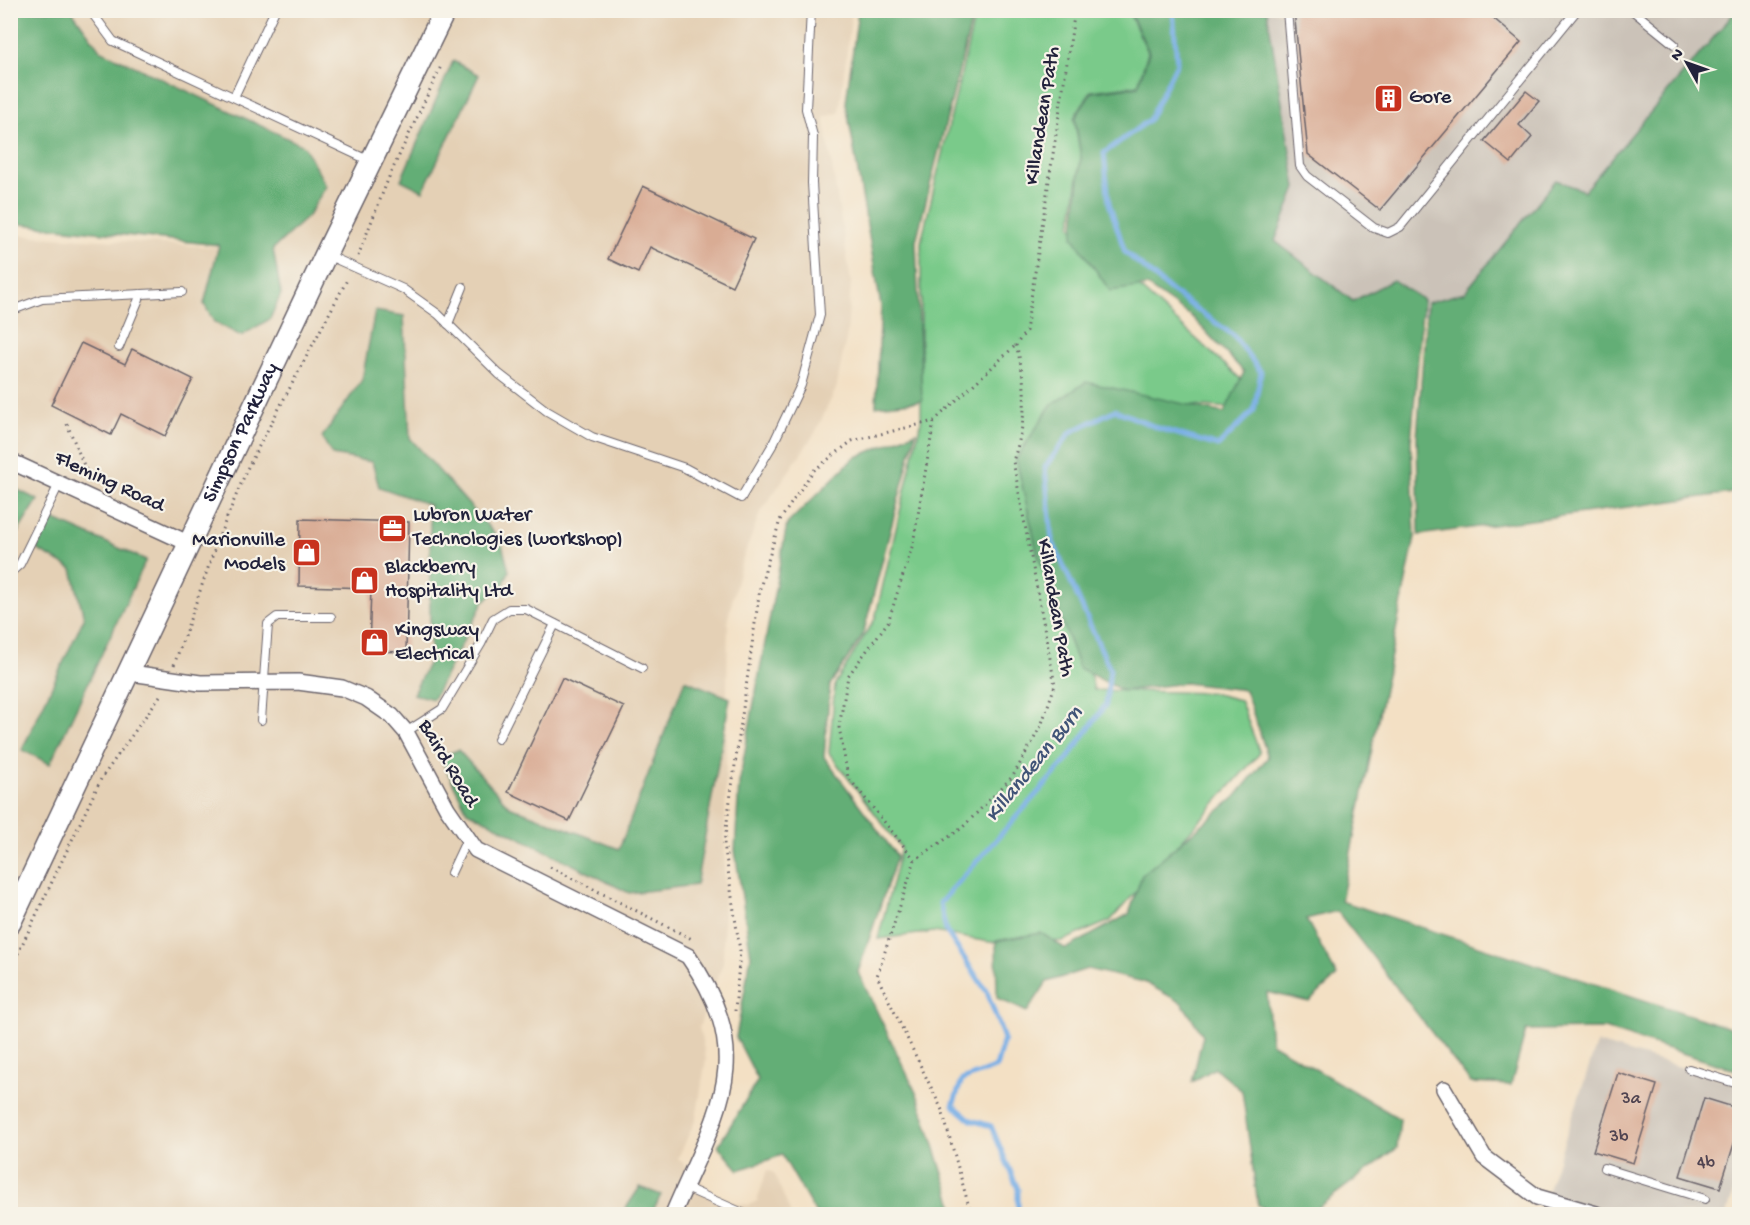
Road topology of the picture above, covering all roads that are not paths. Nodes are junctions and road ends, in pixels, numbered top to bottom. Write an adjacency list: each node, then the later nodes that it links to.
1 (90, 10): 9 (lane)
2 (275, 10): 9 (lane)
3 (445, 10): 10 (main road, Simpson Parkway)
4 (811, 10): 16 (lane)
5 (1287, 10): 6 (lane)
6 (1577, 10)
7 (1632, 10): 8 (lane)
8 (1674, 44)
9 (234, 97): 10 (lane)
10 (371, 161): 11 (main road, Simpson Parkway)
11 (326, 254): 16 (lane); 20 (main road, Simpson Parkway)
12 (464, 287): 16 (lane)
13 (182, 292): 14 (lane)
14 (141, 294): 15 (lane); 17 (lane)
15 (10, 311)
16 (448, 324)
17 (119, 347)
18 (10, 461): 19 (street, Fleming Road)
19 (59, 484): 20 (street, Fleming Road); 21 (lane)
20 (190, 544): 25 (main road, Simpson Parkway)
21 (10, 573)
22 (331, 617): 26 (lane)
23 (555, 624): 24 (lane); 28 (lane); 29 (lane)
24 (642, 668)
25 (131, 673): 26 (street, Baird Road); 32 (main road, Simpson Parkway)
26 (262, 682): 27 (lane); 28 (street, Baird Road)
27 (261, 720)
28 (406, 732): 30 (street, Baird Road)
29 (498, 739)
30 (467, 839): 31 (lane); 37 (street, Baird Road)
31 (450, 873)
32 (10, 923)
33 (1689, 1069): 34 (lane)
34 (1735, 1083)
35 (1444, 1089): 41 (street)
36 (1604, 1168): 38 (lane)
37 (684, 1187): 39 (street, Baird Road); 40 (lane)
38 (1705, 1199)
39 (673, 1215)
40 (745, 1215)
41 (1596, 1215)

